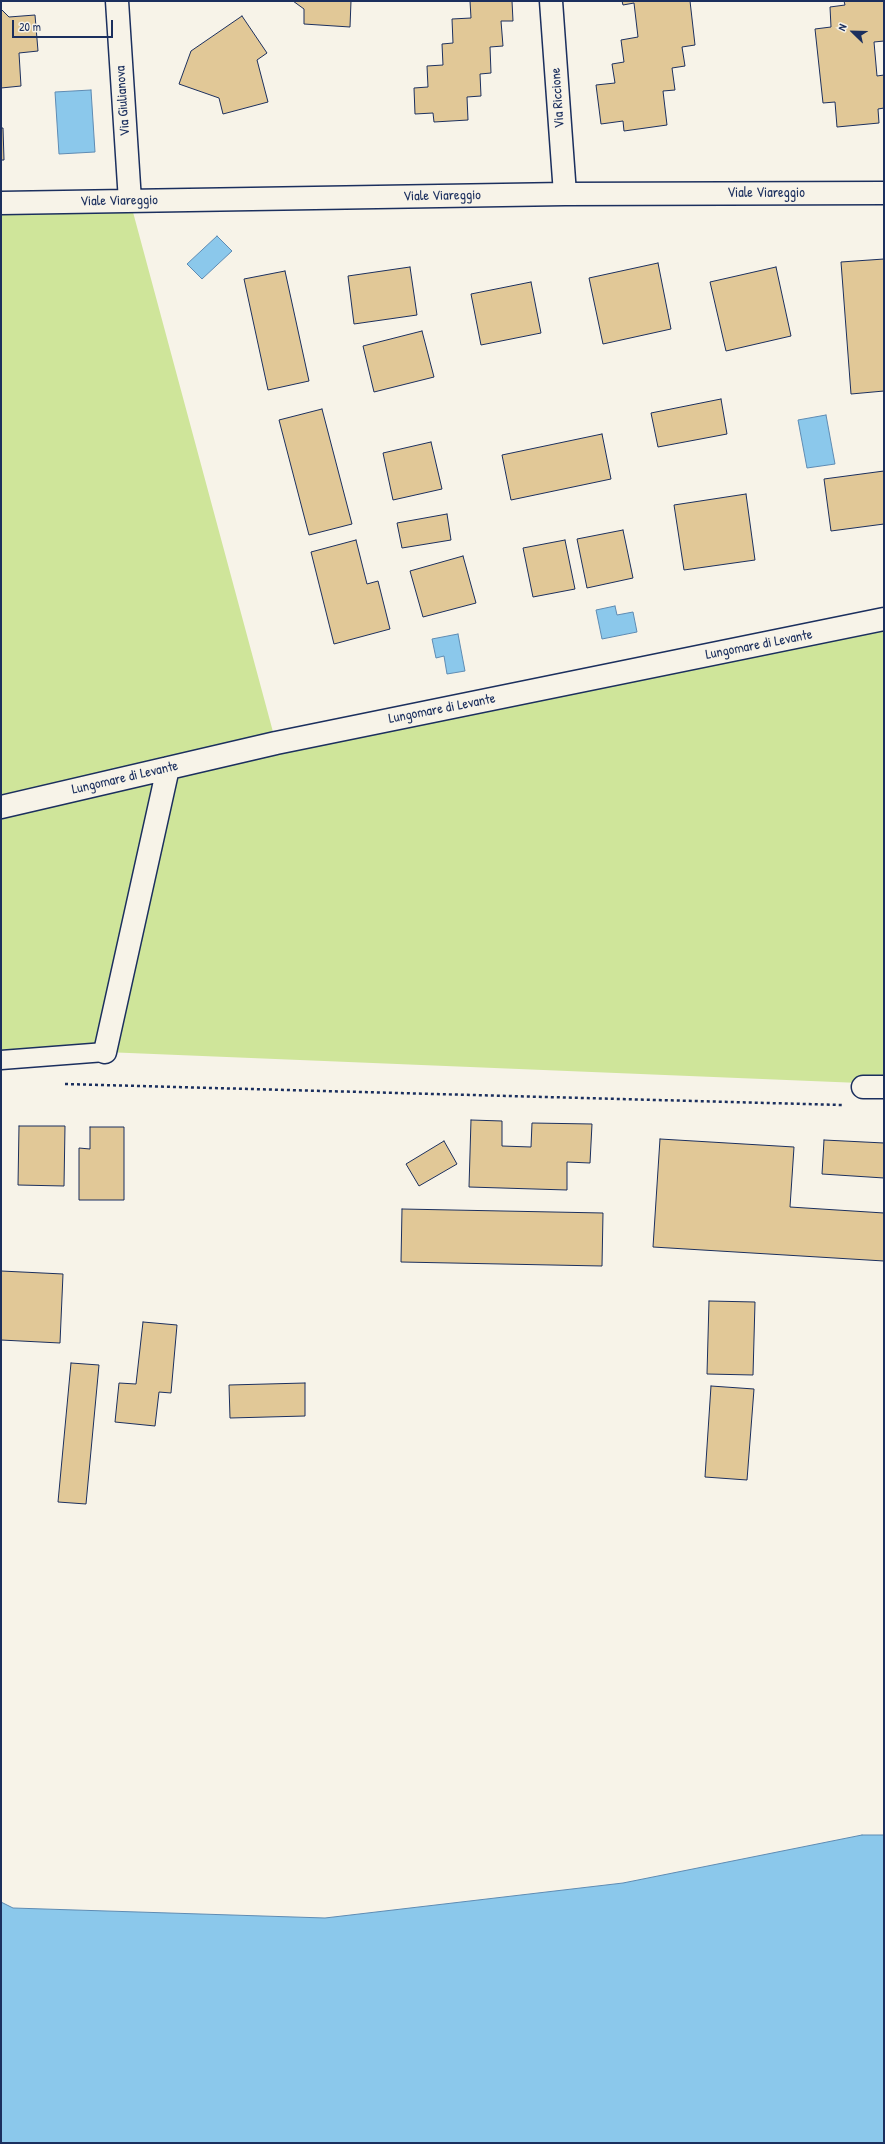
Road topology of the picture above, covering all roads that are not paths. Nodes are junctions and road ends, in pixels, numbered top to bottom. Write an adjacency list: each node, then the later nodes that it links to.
1 (117, 1): 5 (street, Via Giulianova)
2 (551, 1): 4 (street, Via Riccione)
3 (884, 193): 4 (street, Viale Viareggio)
4 (565, 194): 5 (street, Viale Viareggio)
5 (130, 201): 6 (street, Viale Viareggio)
6 (1, 203)
7 (884, 620): 8 (street, Lungomare di Levante)
8 (168, 768): 9 (street, Lungomare di Levante); 10 (street)
9 (1, 807)
10 (105, 1052): 11 (lane)
11 (1, 1060)

